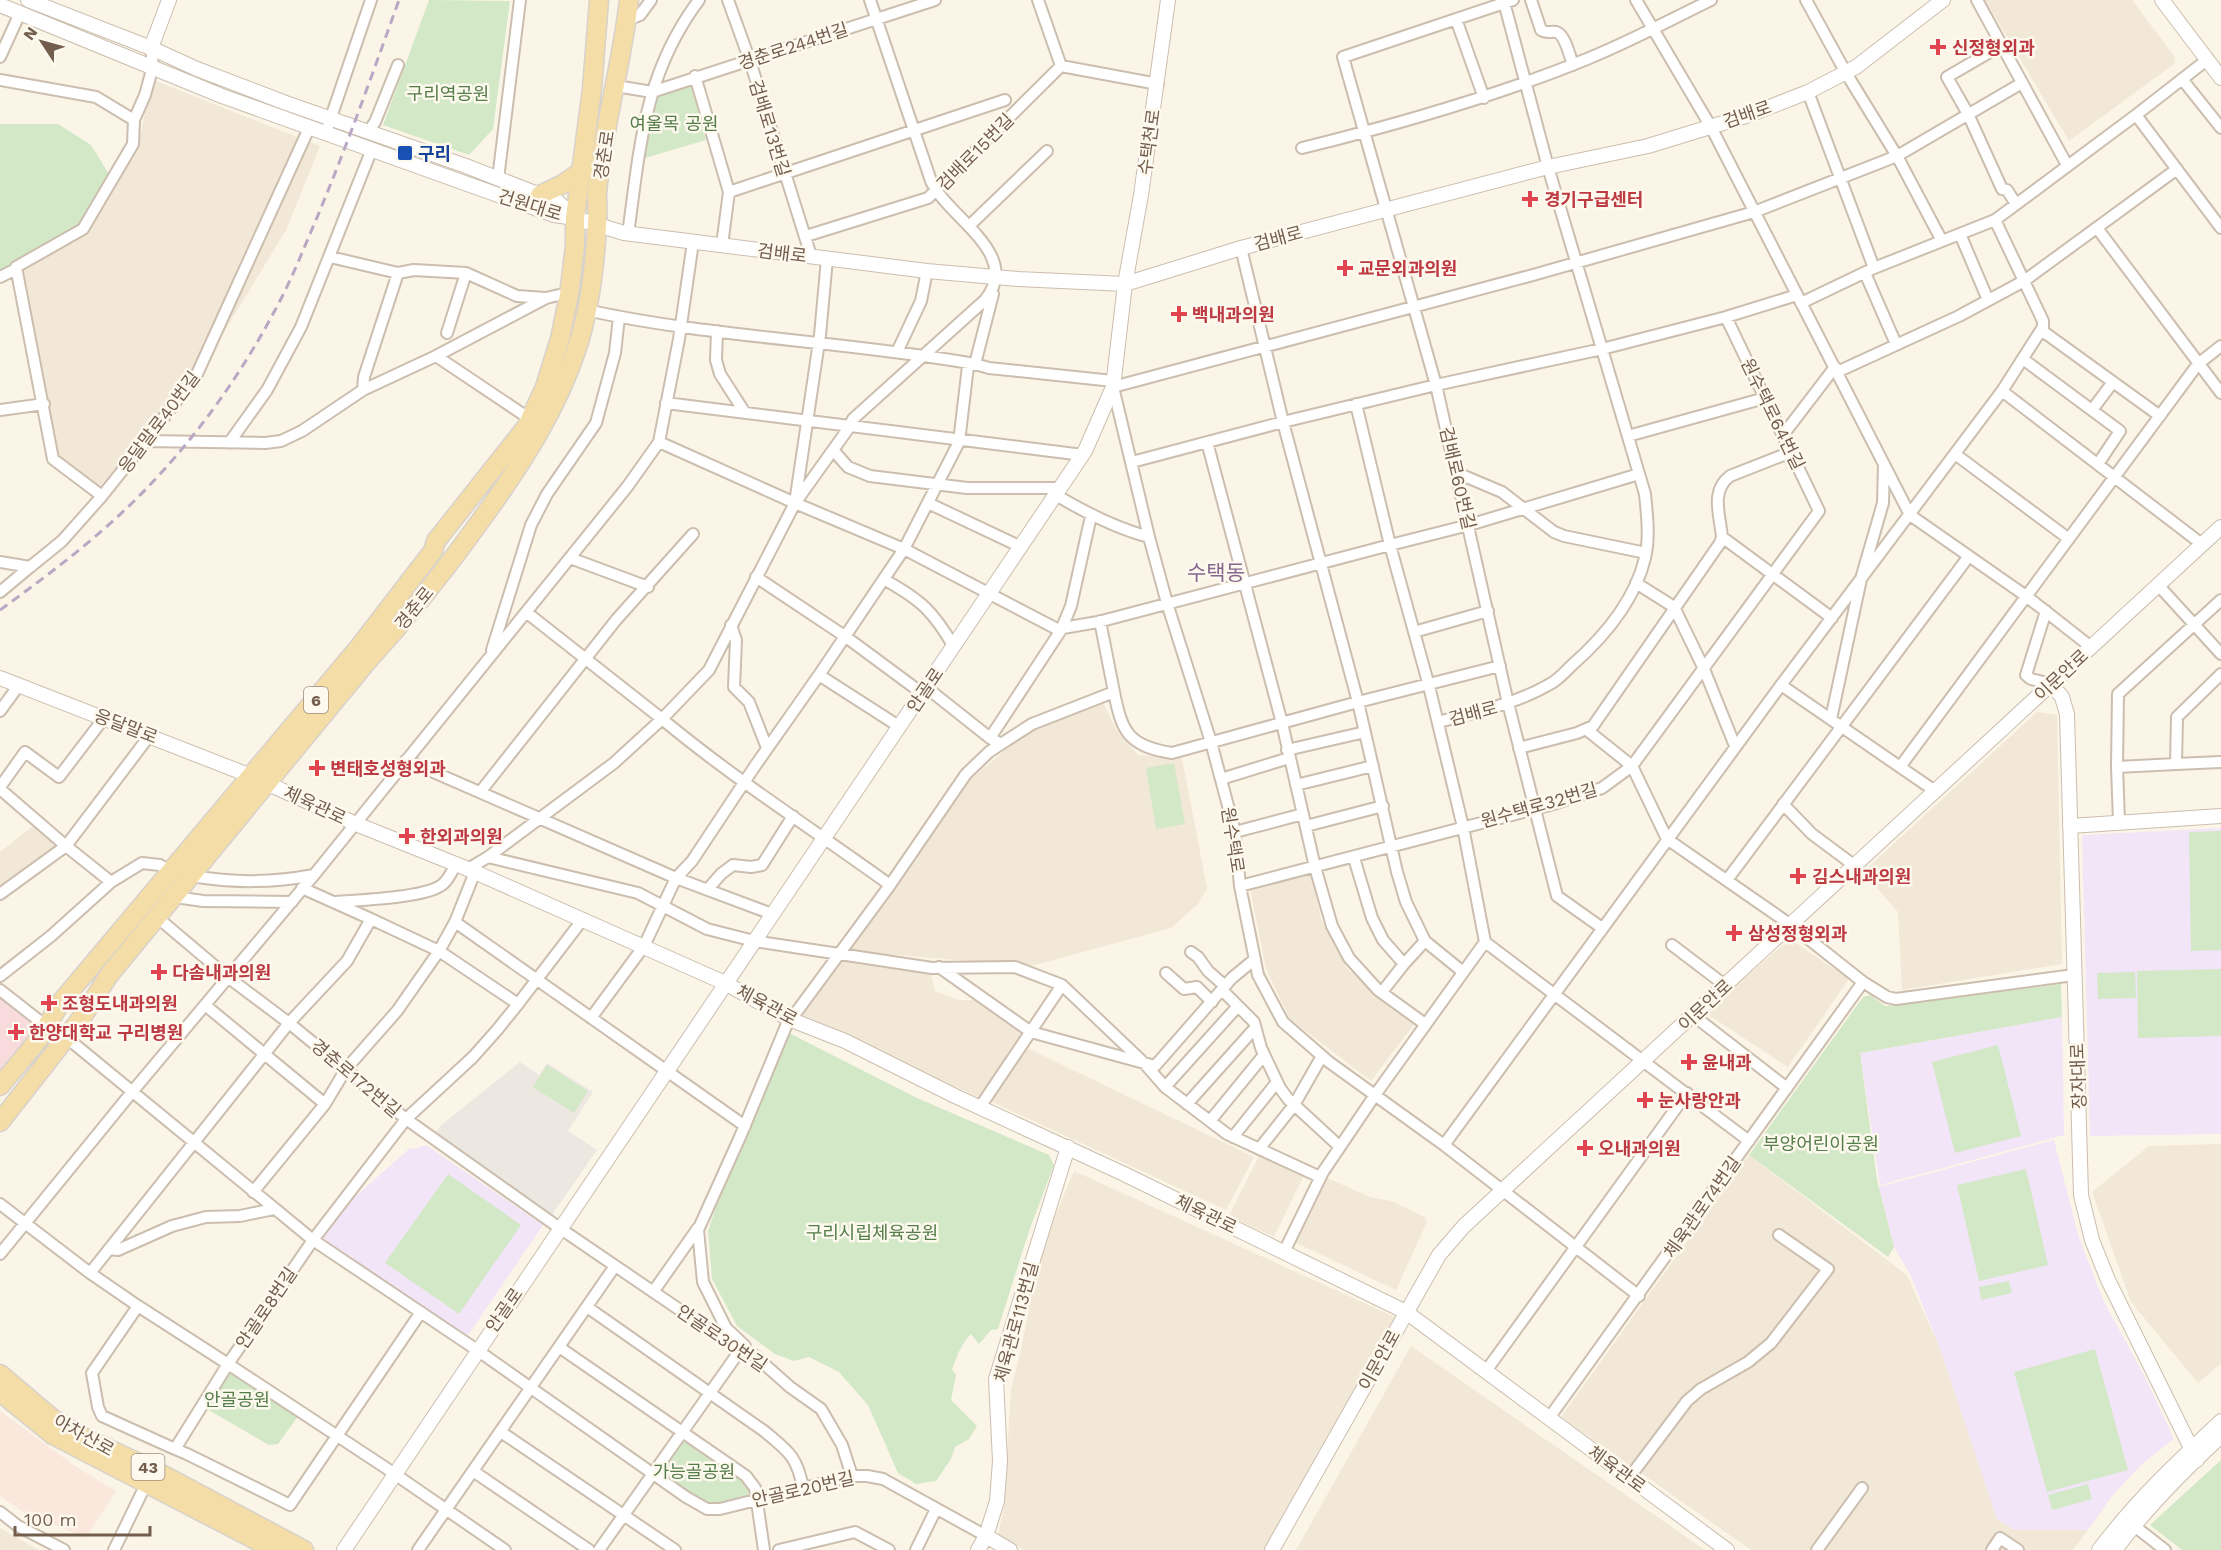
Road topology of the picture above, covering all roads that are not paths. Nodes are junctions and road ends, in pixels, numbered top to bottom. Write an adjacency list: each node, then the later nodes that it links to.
1 (28, 0): 29 (street, 건원대로)
2 (169, 0): 29 (street)
3 (371, 0): 52 (street)
4 (520, 0): 71 (street)
5 (598, 0): 68 (main road, 경춘로 / 6)
6 (629, 0): 26 (main road, 경춘로)
7 (651, 0): 26 (street)
8 (699, 0): 46 (street)
9 (728, 0): 32 (street, 검배로13번길)
10 (870, 0): 24 (street)
11 (935, 0): 24 (street, 경춘로244번길)
12 (1038, 0): 36 (street)
13 (1168, 0): 44 (street, 수택천로)
14 (1531, 0): 33 (street)
15 (1636, 0): 27 (street)
16 (1711, 0): 27 (street)
17 (1806, 0): 37 (street)
18 (1943, 0): 37 (street, 검배로)
19 (1977, 0): 28 (street)
20 (2162, 0): 31 (street)
21 (1509, 1): 25 (street); 42 (street, 검배로)
22 (0, 5): 23 (street, 건원대로)
23 (20, 13): 30 (street); 35 (street, 건원대로)
24 (876, 19): 32 (street, 경춘로244번길); 59 (street)
25 (1456, 19): 48 (street); 60 (street, 검배로60번길)
26 (627, 20): 45 (main road, 경춘로)
27 (1653, 28): 33 (street); 55 (street)
28 (2002, 45): 43 (street); 50 (street)
29 (151, 48): 35 (street); 52 (street, 건원대로)
30 (0, 57)
31 (2208, 59): 39 (street); 40 (street)
32 (750, 61): 38 (street, 경춘로244번길); 69 (street, 검배로13번길)
33 (1573, 64): 42 (street)
34 (398, 65): 58 (street)
35 (153, 66): 53 (street); 54 (street, 건원대로)
36 (1061, 66): 44 (street); 72 (street, 검배로15번길)
37 (1846, 73): 47 (street, 검배로); 64 (street)
38 (696, 76): 46 (street, 경춘로244번길); 73 (street)
39 (2221, 78)
40 (2182, 79): 51 (street); 56 (street)
41 (0, 80): 53 (street)
42 (1525, 83): 48 (street); 66 (street, 검배로)
43 (2022, 83): 50 (street); 65 (street)
44 (1158, 84): 103 (street, 수택천로)
45 (616, 86): 46 (street, 경춘로244번길); 80 (main road, 경춘로)
46 (652, 92): 84 (street)
47 (1808, 92): 55 (street, 검배로); 70 (street)
48 (1484, 98): 60 (street)
49 (1005, 100): 59 (street)
50 (1968, 114): 64 (street); 75 (street)
51 (2136, 115): 65 (street); 67 (street)
52 (331, 118): 57 (street); 58 (street, 건원대로)
53 (134, 120): 95 (street)
54 (310, 126): 57 (street, 건원대로); 149 (street, 응달말로40번길)
55 (1711, 127): 66 (street, 검배로); 77 (street)
56 (2221, 128)
57 (326, 132): 62 (street, 건원대로)
58 (368, 132): 71 (street, 건원대로)
59 (914, 132): 69 (street); 72 (street)
60 (1365, 133): 61 (street); 76 (street, 검배로60번길)
61 (1302, 148)
62 (372, 149): 78 (street, 건원대로); 92 (street)
63 (1047, 151): 81 (street)
64 (1897, 156): 70 (street); 87 (street)
65 (2067, 165): 75 (street)
66 (1548, 167): 76 (street, 검배로); 94 (street, 검배로)
67 (2176, 169): 82 (street); 83 (street)
68 (582, 171): 74 (main road); 78 (main road, 경춘로 / 6)
69 (785, 174): 73 (street); 86 (street, 검배로13번길)
70 (1840, 178): 77 (street); 96 (street)
71 (498, 179): 74 (street, 건원대로)
72 (936, 191): 81 (street); 86 (street, 검배로15번길)
73 (729, 192): 89 (street)
74 (540, 195): 78 (street, 건원대로)
75 (2016, 204): 79 (street)
76 (1388, 210): 90 (street, 검배로); 108 (street, 검배로60번길)
77 (1754, 213): 94 (street); 106 (street)
78 (575, 218): 80 (street, 검배로); 104 (main road, 경춘로 / 6)
79 (1995, 220): 85 (street); 101 (street)
80 (597, 225): 84 (street, 검배로); 109 (main road, 경춘로)
81 (969, 226): 102 (street)
82 (2097, 228): 101 (street); 126 (street)
83 (2221, 228)
84 (628, 234): 88 (street, 검배로)
85 (1960, 234): 87 (street); 107 (street)
86 (806, 236): 91 (street, 검배로13번길)
87 (1942, 241): 96 (street)
88 (693, 242): 89 (street, 검배로); 112 (street)
89 (722, 246): 91 (street, 검배로)
90 (1241, 248): 103 (street, 검배로); 119 (street)
91 (811, 256): 93 (street, 검배로)
92 (330, 257): 98 (street); 152 (street)
93 (827, 259): 97 (street, 검배로); 116 (street)
94 (1576, 262): 108 (street); 120 (street, 검배로)
95 (16, 267): 100 (street); 136 (street)
96 (1869, 270): 106 (street); 117 (street)
97 (927, 271): 102 (street, 검배로); 121 (street)
98 (398, 273): 99 (street); 131 (street)
99 (466, 273): 105 (street); 115 (street)
100 (0, 277)
101 (2024, 281): 107 (street); 113 (street)
102 (994, 284): 103 (street, 검배로); 122 (street); 125 (street)
103 (1125, 284): 129 (street, 안골로)
104 (569, 296): 105 (street); 142 (main road, 경춘로 / 6)
105 (546, 298): 123 (street)
106 (1799, 299): 111 (street); 127 (street)
107 (1988, 300): 117 (street)
108 (1414, 306): 119 (street); 130 (street, 검배로60번길)
109 (586, 310): 110 (street); 255 (main road, 경춘로)
110 (619, 317): 112 (street); 215 (street)
111 (1726, 317): 120 (street); 134 (street, 원수택로64번길)
112 (680, 326): 114 (street); 135 (street)
113 (2041, 330): 124 (street); 128 (street)
114 (717, 331): 116 (street); 140 (street)
115 (447, 333)
116 (819, 343): 121 (street); 143 (street)
117 (1896, 344): 127 (street)
118 (2221, 346): 126 (street)
119 (1263, 347): 129 (street); 144 (street)
120 (1602, 349): 130 (street); 147 (street, 검배로)
121 (897, 352): 122 (street)
122 (926, 355): 125 (street); 145 (street)
123 (436, 356): 131 (street); 142 (street)
124 (2024, 358): 132 (street); 139 (street)
125 (975, 364): 129 (street); 148 (street)
126 (2198, 364): 133 (street); 141 (street)
127 (1836, 370): 146 (street); 158 (street)
128 (2114, 382): 139 (street); 141 (street)
129 (1113, 384): 156 (street, 안골로); 157 (street, 원수택로)
130 (1436, 385): 137 (street); 160 (street, 검배로60번길)
131 (363, 390): 152 (street)
132 (2002, 391): 155 (street); 159 (street)
133 (2221, 393)
134 (1765, 398): 146 (street, 원수택로64번길); 147 (street)
135 (666, 403): 140 (street); 150 (street)
136 (44, 404): 138 (street); 165 (street)
137 (1356, 404): 144 (street); 178 (street)
138 (0, 410)
139 (2092, 410): 159 (street)
140 (745, 413): 143 (street)
141 (2160, 416): 162 (street)
142 (530, 419): 255 (main road, 경춘로 / 6)
143 (809, 420): 145 (street); 166 (street)
144 (1283, 422): 151 (street); 186 (street)
145 (850, 426): 148 (street); 153 (street)
146 (1783, 435): 154 (street, 원수택로64번길)
147 (1628, 436): 161 (street, 검배로)
148 (960, 439): 156 (street); 163 (street)
149 (146, 441): 152 (street); 165 (street, 응달말로40번길)
150 (659, 442): 166 (street); 184 (street)
151 (1207, 442): 157 (street); 193 (street)
152 (229, 443)
153 (833, 450): 163 (street); 166 (street)
154 (1791, 452): 169 (street, 원수택로64번길); 176 (street)
155 (1955, 454): 170 (street); 177 (street)
156 (1083, 455): 164 (street, 안골로)
157 (1132, 462): 175 (street, 원수택로)
158 (1884, 462): 170 (street); 190 (street)
159 (2098, 464): 162 (street)
160 (1457, 473): 168 (street); 172 (street, 검배로60번길)
161 (1639, 474): 168 (street); 182 (street, 검배로)
162 (2116, 477): 177 (street); 179 (street)
163 (939, 483): 164 (street); 167 (street)
164 (1058, 492): 171 (street); 180 (street, 안골로)
165 (102, 496): 187 (street, 응달말로40번길)
166 (795, 502): 181 (street); 189 (street)
167 (928, 503): 180 (street); 181 (street)
168 (1524, 508): 172 (street); 182 (street)
169 (1819, 511): 188 (street, 원수택로32번길)
170 (1910, 515): 183 (street); 190 (street)
171 (1091, 516): 175 (street); 209 (street)
172 (1469, 525): 178 (street); 202 (street, 검배로60번길)
173 (2221, 527): 179 (street, 이문안로)
174 (693, 534): 195 (street)
175 (1149, 537): 200 (street, 원수택로)
176 (1722, 537): 188 (street); 201 (street)
177 (2069, 538): 198 (street)
178 (1390, 545): 186 (street); 210 (street)
179 (2203, 545): 194 (street, 이문안로)
180 (1021, 547): 197 (street, 안골로)
181 (904, 549): 191 (street); 197 (street)
182 (1646, 554): 192 (street, 검배로)
183 (1969, 556): 198 (street); 236 (street)
184 (570, 558): 195 (street); 204 (street)
185 (0, 562): 187 (street)
186 (1320, 564): 193 (street); 228 (street)
187 (30, 567): 196 (street, 응달말로40번길)
188 (1774, 574): 205 (street); 218 (street, 원수택로32번길)
189 (756, 577): 208 (street); 211 (street)
190 (1861, 579): 205 (street); 232 (street)
191 (885, 580): 211 (street); 212 (street)
192 (1636, 583): 201 (street); 229 (street, 검배로)
193 (1245, 584): 200 (street); 235 (street)
194 (2159, 586): 207 (street); 213 (street, 이문안로)
195 (648, 587): 216 (street)
196 (0, 592)
197 (990, 593): 209 (street); 212 (street, 안골로)
198 (2026, 596): 203 (street); 253 (street)
199 (2221, 600): 207 (street)
200 (1167, 603): 206 (street); 242 (street, 원수택로)
201 (1674, 607): 218 (street); 238 (street)
202 (1488, 611): 210 (street); 217 (street, 검배로60번길)
203 (2046, 611): 213 (street); 222 (street)
204 (526, 612): 215 (street); 216 (street)
205 (1832, 618): 224 (street)
206 (1100, 621): 209 (street); 227 (street)
207 (2195, 624): 214 (street); 254 (street)
208 (731, 625): 233 (street); 245 (street)
209 (1062, 628): 241 (street)
210 (1414, 632): 225 (street)
211 (846, 637): 220 (street); 226 (street)
212 (954, 647): 226 (street, 안골로)
213 (2091, 647): 222 (street, 이문안로)
214 (2221, 654)
215 (490, 656): 248 (street)
216 (585, 658): 233 (street); 260 (street)
217 (1500, 666): 225 (street); 229 (street, 검배로60번길)
218 (1704, 669): 244 (street); 252 (street, 원수택로32번길)
219 (2221, 674): 250 (street)
220 (819, 675): 237 (street); 245 (street)
221 (0, 678): 223 (street, 응달말로)
222 (2051, 684): 261 (street, 이문안로); 272 (street, 장자대로)
223 (19, 685): 230 (street); 231 (street, 응달말로)
224 (1780, 685): 232 (street); 244 (street)
225 (1429, 686): 228 (street); 234 (street)
226 (925, 691): 237 (street, 안골로); 241 (street)
227 (1114, 692): 242 (street); 243 (street)
228 (1358, 702): 235 (street); 239 (street)
229 (1508, 703): 234 (street, 검배로); 246 (street, 검배로60번길)
230 (0, 711)
231 (104, 718): 240 (street, 응달말로); 259 (street)
232 (1831, 718): 236 (street)
233 (662, 719): 257 (street); 268 (street)
234 (1437, 722): 273 (street)
235 (1282, 723): 242 (street); 247 (street)
236 (1841, 726): 253 (street); 262 (street)
237 (900, 727): 275 (street, 안골로)
238 (1587, 730): 246 (street); 252 (street)
239 (1365, 732): 247 (street); 251 (street)
240 (150, 735): 255 (street, 응달말로); 277 (street)
241 (990, 738): 243 (street)
242 (1211, 742): 256 (street, 원수택로)
243 (1001, 744): 290 (street)
244 (1735, 746): 276 (street)
245 (767, 748): 257 (street)
246 (1519, 748): 264 (street, 검배로60번길)
247 (1288, 754): 256 (street); 258 (street)
248 (406, 760): 260 (street); 270 (street)
249 (2221, 762): 250 (street)
250 (2176, 764): 254 (street)
251 (1373, 766): 258 (street); 263 (street)
252 (1632, 766): 264 (street, 원수택로32번길); 276 (street)
253 (1900, 767): 261 (street)
254 (2117, 767): 269 (street)
255 (259, 779): 270 (street, 체육관로); 284 (main road, 경춘로 / 6); 286 (main road, 경춘로)
256 (1221, 779): 274 (street, 원수택로)
257 (743, 783): 266 (street); 287 (street)
258 (1296, 785): 265 (street)
259 (0, 788): 277 (street)
260 (481, 791): 268 (street)
261 (1935, 791): 281 (street, 이문안로)
262 (1783, 804): 281 (street); 288 (street)
263 (1383, 806): 271 (street); 278 (street)
264 (1534, 810): 273 (street, 원수택로32번길); 305 (street, 검배로60번길)
265 (1303, 814): 271 (street); 274 (street)
266 (793, 816): 275 (street); 293 (street)
267 (2221, 816): 269 (street)
268 (541, 818): 279 (street); 287 (street)
269 (2119, 822): 272 (street)
270 (356, 824): 283 (street, 체육관로); 285 (street)
271 (1306, 826): 282 (street)
272 (2070, 826): 319 (street, 장자대로)
273 (1463, 827): 278 (street, 원수택로32번길); 308 (street)
274 (1235, 832): 291 (street, 원수택로)
275 (824, 837): 290 (street); 299 (street, 안골로)
276 (1666, 839): 288 (street); 305 (street)
277 (66, 846): 289 (street); 294 (street)
278 (1392, 847): 280 (street, 원수택로32번길); 307 (street)
279 (488, 857): 283 (street); 298 (street)
280 (1354, 858): 282 (street, 원수택로32번길); 315 (street)
281 (1855, 866): 304 (street, 이문안로)
282 (1315, 867): 291 (street, 원수택로32번길); 329 (street)
283 (466, 868): 297 (street); 302 (street, 체육관로); 303 (street)
284 (170, 871): 289 (street); 340 (main road, 경춘로 / 6)
285 (314, 875): 286 (street); 292 (street)
286 (191, 876): 295 (main road, 경춘로)
287 (676, 878): 293 (street); 298 (street)
288 (1727, 880): 304 (street)
289 (111, 882): 320 (street)
290 (890, 885): 313 (street)
291 (1240, 886): 314 (street, 원수택로)
292 (302, 888): 296 (street); 297 (street)
293 (708, 890): 299 (street)
294 (0, 894)
295 (175, 897): 296 (street); 300 (main road, 경춘로)
296 (292, 902): 321 (street)
297 (335, 902): 301 (street)
298 (664, 905): 306 (street); 310 (street)
299 (772, 914): 306 (street, 안골로)
300 (158, 918): 321 (street, 경춘로172번길); 343 (main road, 경춘로)
301 (371, 919): 311 (street); 338 (street)
302 (583, 919): 310 (street, 체육관로); 322 (street, 안골로8번길)
303 (455, 922): 311 (street); 322 (street)
304 (1791, 925): 323 (street); 326 (street, 이문안로)
305 (1602, 928): 330 (street)
306 (754, 941): 313 (street); 324 (street, 안골로)
307 (1425, 941): 315 (street); 317 (street)
308 (1485, 942): 317 (street); 330 (street)
309 (1672, 945): 326 (street)
310 (644, 946): 324 (street, 체육관로); 336 (street)
311 (439, 951): 332 (street); 349 (street)
312 (1191, 952): 327 (street)
313 (841, 953): 316 (street); 337 (street)
314 (1255, 959): 327 (street); 346 (street, 원수택로)
315 (1404, 964): 329 (street)
316 (939, 967): 325 (street); 342 (street)
317 (1463, 972): 339 (street)
318 (1166, 973): 331 (street)
319 (2073, 975): 323 (street); 412 (street, 장자대로)
320 (0, 976)
321 (228, 978): 333 (street); 338 (street, 경춘로172번길)
322 (536, 980): 332 (street, 안골로8번길); 336 (street)
323 (1863, 982): 354 (street, 체육관로74번길)
324 (726, 983): 337 (street, 체육관로); 350 (street, 안골로)
325 (1062, 985): 342 (street); 348 (street)
326 (1726, 986): 335 (street, 이문안로)
327 (1223, 988): 331 (street); 334 (street)
328 (0, 990): 340 (street)
329 (1382, 992): 339 (street)
330 (1554, 994): 347 (street); 369 (street)
331 (1212, 1002): 348 (street)
332 (518, 1004): 362 (street, 안골로8번길)
333 (205, 1005): 344 (street); 355 (street)
334 (1238, 1006): 341 (street); 353 (street)
335 (1694, 1016): 347 (street, 이문안로); 354 (street)
336 (591, 1018): 350 (street)
337 (789, 1019): 361 (street, 체육관로); 365 (street)
338 (289, 1023): 344 (street); 349 (street, 경춘로172번길)
339 (1425, 1024): 357 (street)
340 (46, 1026): 352 (main road, 경춘로 / 6)
341 (1255, 1028): 345 (street); 359 (street)
342 (1031, 1032): 348 (street); 361 (street)
343 (67, 1038): 355 (street); 364 (main road, 경춘로)
344 (264, 1055): 358 (street); 368 (street)
345 (1264, 1055): 351 (street); 363 (street)
346 (1322, 1056): 357 (street, 원수택로); 360 (street)
347 (1643, 1061): 356 (street); 374 (street, 이문안로)
348 (1144, 1064): 353 (street)
349 (346, 1069): 358 (street); 362 (street, 경춘로172번길)
350 (667, 1072): 365 (street); 380 (street, 안골로)
351 (1277, 1082): 360 (street); 366 (street)
352 (0, 1086)
353 (1165, 1087): 359 (street)
354 (1787, 1088): 367 (street, 체육관로74번길)
355 (132, 1092): 368 (street); 378 (street)
356 (1687, 1093): 367 (street); 383 (street)
357 (1375, 1095): 369 (street, 원수택로); 370 (street)
358 (325, 1104): 375 (street)
359 (1187, 1104): 363 (street)
360 (1294, 1105): 370 (street); 372 (street)
361 (980, 1107): 371 (street, 체육관로)
362 (406, 1119): 380 (street, 경춘로172번길); 382 (street, 안골로8번길)
363 (1210, 1121): 366 (street)
364 (0, 1122)
365 (745, 1126): 379 (street)
366 (1233, 1137): 372 (street)
367 (1749, 1141): 390 (street, 체육관로74번길)
368 (195, 1142): 375 (street); 384 (street)
369 (1444, 1145): 374 (street, 원수택로)
370 (1340, 1147): 373 (street)
371 (1068, 1148): 385 (street, 체육관로); 427 (street, 체육관로113번길)
372 (1259, 1149): 373 (street)
373 (1320, 1177): 385 (street)
374 (1504, 1191): 383 (street, 원수택로); 394 (street, 이문안로)
375 (253, 1192): 377 (street)
376 (0, 1204): 378 (street)
377 (274, 1209): 382 (street); 384 (street)
378 (25, 1224): 386 (street); 388 (street)
379 (698, 1228): 389 (street); 398 (street)
380 (561, 1229): 387 (street, 안골로30번길); 397 (street, 안골로)
381 (1779, 1235): 418 (street)
382 (313, 1240): 393 (street, 안골로20번길); 399 (street, 안골로8번길)
383 (1576, 1248): 390 (street, 원수택로); 400 (street)
384 (109, 1249): 388 (street)
385 (1284, 1252): 394 (street, 체육관로)
386 (0, 1254)
387 (615, 1266): 389 (street, 안골로30번길); 392 (street)
388 (90, 1273): 391 (street)
389 (653, 1292): 396 (street, 안골로30번길)
390 (1639, 1296): 405 (street, 체육관로74번길)
391 (138, 1306): 399 (street); 411 (street)
392 (587, 1307): 395 (street); 404 (street)
393 (421, 1312): 397 (street, 안골로20번길); 409 (street)
394 (1406, 1312): 400 (street, 체육관로); 446 (street, 이문안로)
395 (559, 1347): 402 (street); 408 (street)
396 (741, 1348): 398 (street, 안골로30번길); 404 (street)
397 (477, 1350): 402 (street, 안골로20번길); 414 (street, 안골로)
398 (754, 1355): 416 (street, 안골로30번길)
399 (228, 1364): 409 (street, 안골로8번길); 411 (street)
400 (1486, 1371): 405 (street, 체육관로)
401 (0, 1374): 417 (main road, 아차산로 / 43)
402 (531, 1389): 407 (street); 415 (street, 안골로20번길)
403 (0, 1392): 417 (main road, 아차산로 / 43)
404 (710, 1392): 408 (street); 419 (street)
405 (1549, 1418): 418 (street, 체육관로)
406 (2221, 1421): 412 (street)
407 (501, 1432): 413 (street); 425 (street)
408 (682, 1432): 415 (street); 421 (street)
409 (338, 1436): 411 (street); 414 (street, 안골로8번길)
410 (2221, 1436): 412 (street)
411 (176, 1449)
412 (2194, 1454): 426 (street); 451 (street)
413 (473, 1471): 422 (street); 437 (street)
414 (394, 1473): 422 (street, 안골로8번길); 434 (street, 안골로)
415 (653, 1474): 421 (street, 안골로20번길); 425 (street)
416 (852, 1476): 419 (street, 안골로20번길); 423 (street, 안골로20번길)
417 (150, 1477): 431 (street); 432 (main road, 아차산로 / 43); 433 (main road, 아차산로 / 43)
418 (1629, 1478): 447 (street, 체육관로)
419 (803, 1488): 421 (street, 안골로20번길)
420 (1862, 1488): 448 (street)
421 (756, 1498): 440 (street)
422 (446, 1509): 435 (street); 436 (street, 안골로8번길)
423 (936, 1509): 427 (street, 안골로20번길); 443 (street)
424 (0, 1512): 430 (street)
425 (623, 1516): 438 (street); 439 (street)
426 (2133, 1526): 429 (street); 452 (street)
427 (986, 1536): 444 (street, 체육관로113번길); 445 (street)
428 (814, 1546): 441 (street); 442 (street)
429 (2150, 1546): 453 (street)
430 (64, 1550)
431 (114, 1550)
432 (275, 1550)
433 (304, 1550)
434 (344, 1550)
435 (418, 1550)
436 (505, 1550)
437 (589, 1550)
438 (599, 1550)
439 (675, 1550)
440 (764, 1550)
441 (779, 1550)
442 (889, 1550)
443 (916, 1550)
444 (978, 1550)
445 (1010, 1550)
446 (1272, 1550)
447 (1728, 1550)
448 (1817, 1550)
449 (1992, 1550): 450 (street)
450 (2018, 1550)
451 (2099, 1550)
452 (2115, 1550)
453 (2165, 1550)

